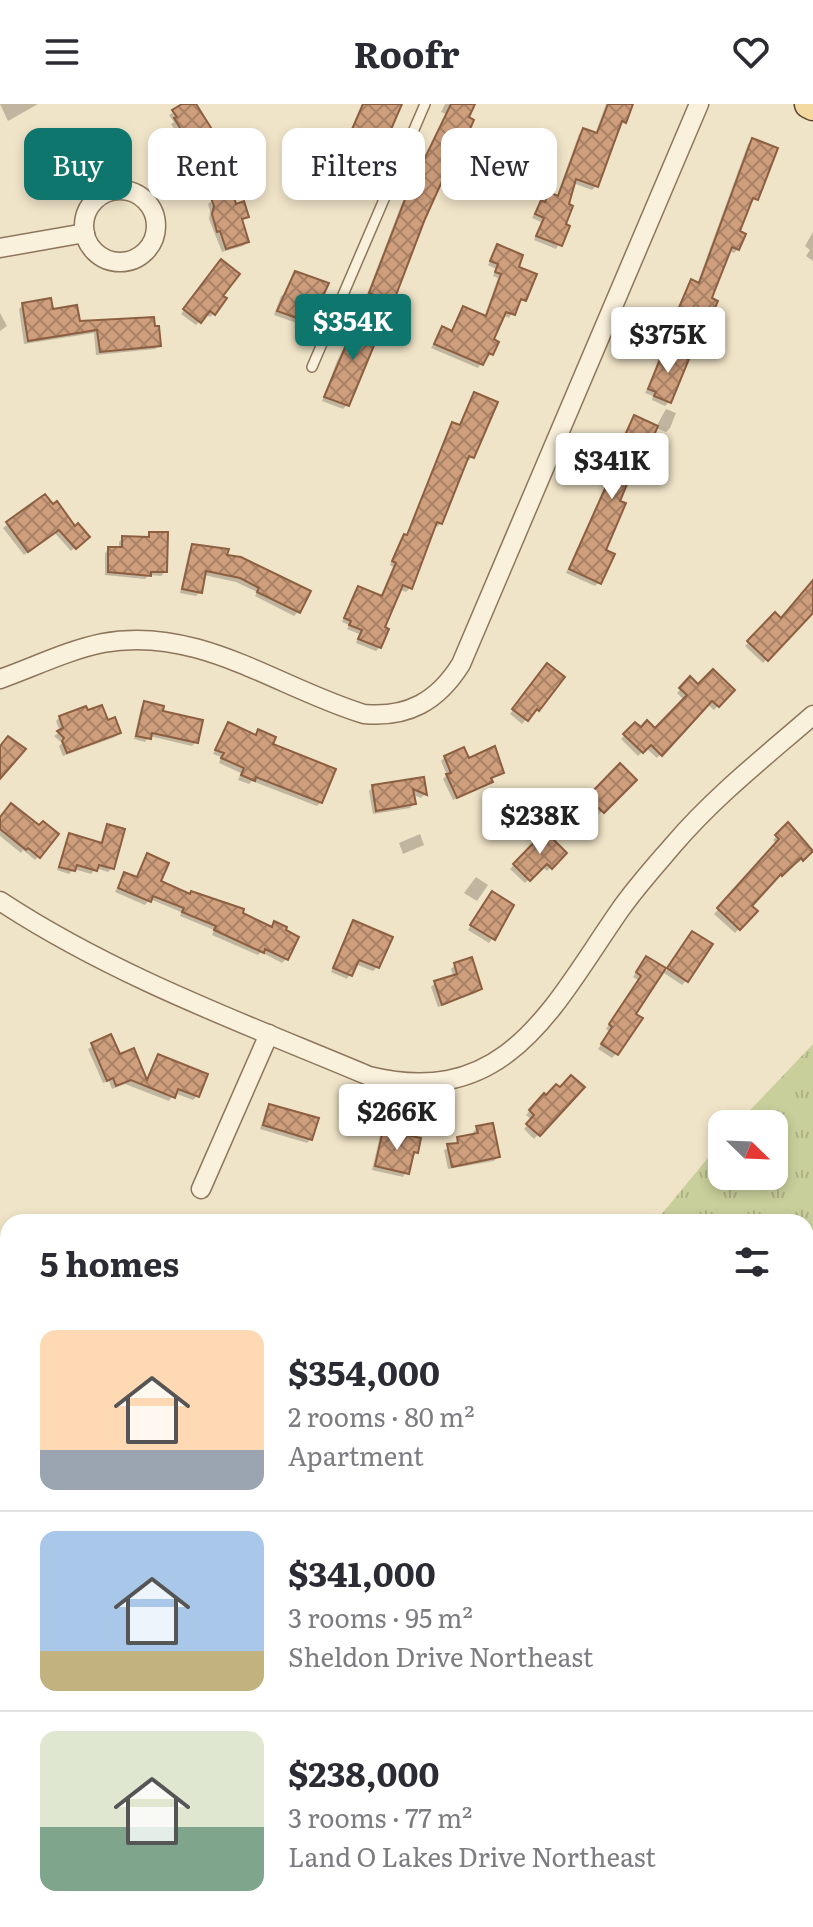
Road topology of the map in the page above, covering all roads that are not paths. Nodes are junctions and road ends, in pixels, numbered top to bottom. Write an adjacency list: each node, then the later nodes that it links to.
1 (425, 104): 5 (lane)
2 (699, 104): 6 (street)
3 (85, 233): 3 (street); 4 (street)
4 (0, 248)
5 (312, 367)
6 (0, 679)
7 (813, 715): 9 (street)
8 (0, 901): 9 (street)
9 (269, 1034): 10 (street)
10 (201, 1189)

